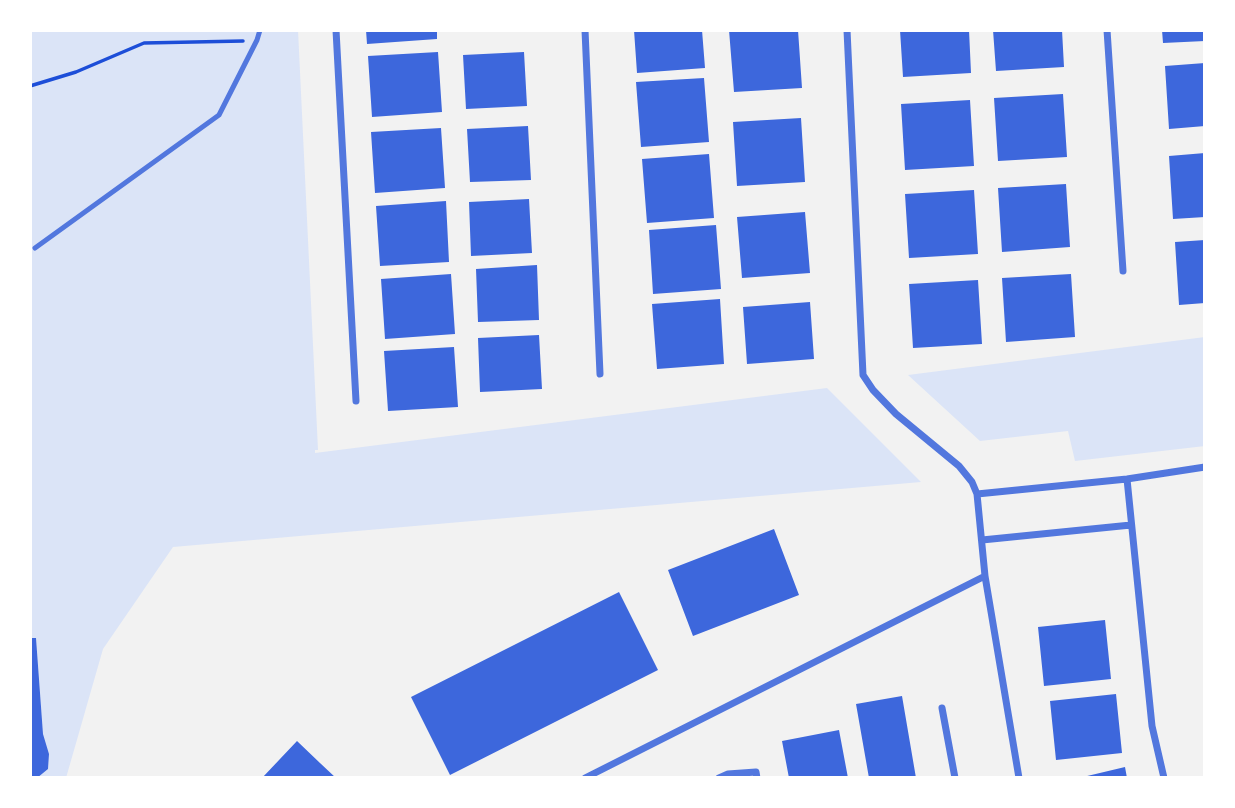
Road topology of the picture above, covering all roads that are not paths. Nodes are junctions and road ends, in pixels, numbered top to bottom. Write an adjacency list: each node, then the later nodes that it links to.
1 (260, 30): 6 (lane)
2 (336, 30): 9 (street)
3 (585, 30): 8 (street)
4 (847, 30): 12 (street)
5 (1107, 30): 7 (street)
6 (35, 248)
7 (1123, 271)
8 (600, 373)
9 (356, 401)
10 (1205, 467): 11 (street)
11 (1127, 479): 12 (street); 13 (street)
12 (977, 495): 14 (street)
13 (1131, 525): 14 (street); 22 (street)
14 (982, 540): 15 (street)
15 (985, 576): 18 (street); 21 (street)
16 (942, 708): 20 (street)
17 (757, 775): 19 (street)
18 (585, 778)
19 (719, 778)
20 (955, 778)
21 (1019, 778)
22 (1164, 778)

